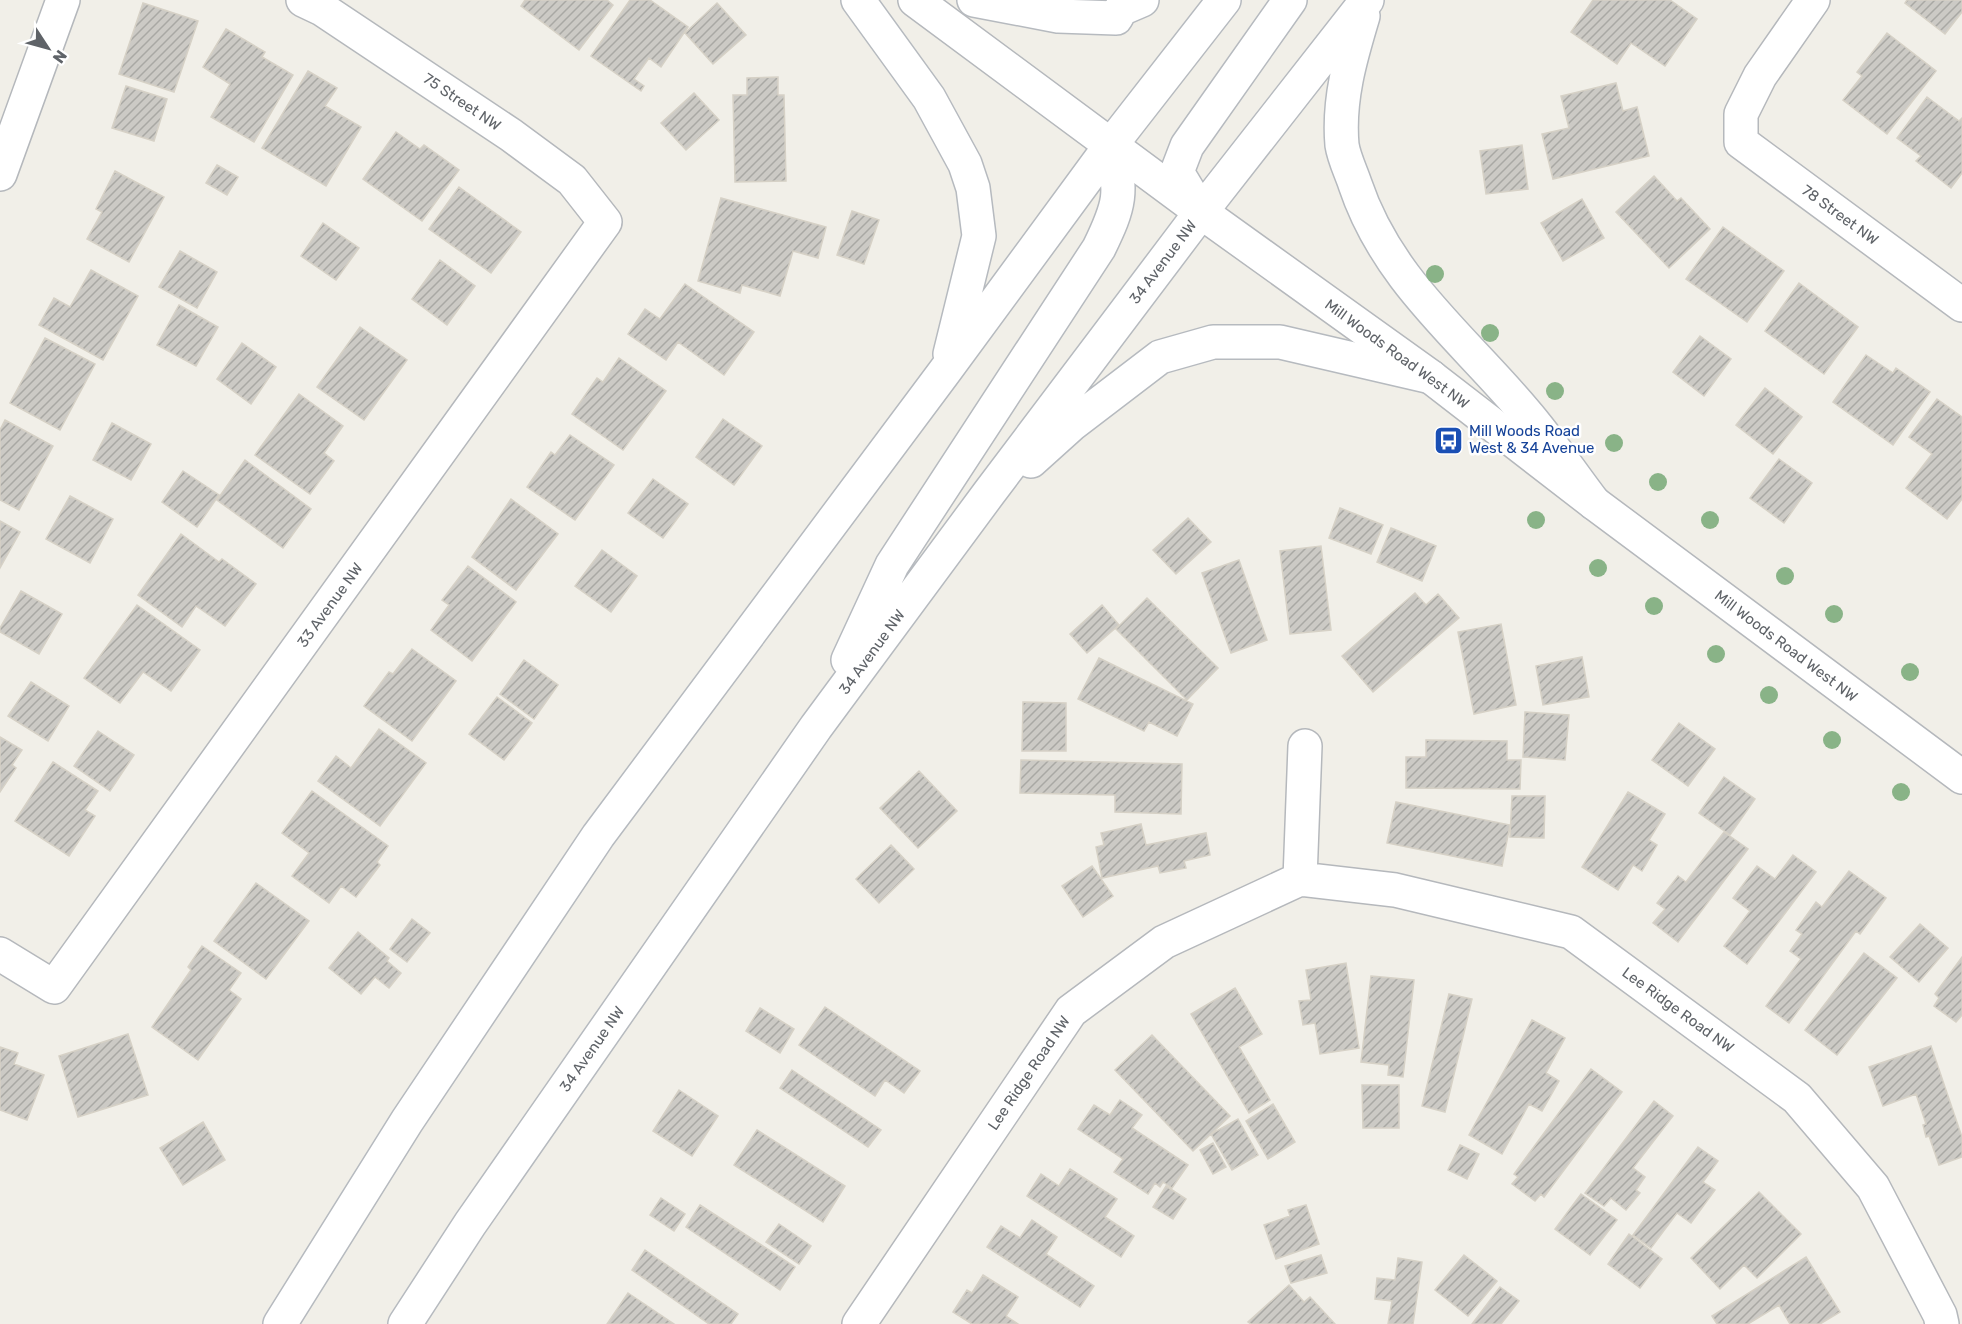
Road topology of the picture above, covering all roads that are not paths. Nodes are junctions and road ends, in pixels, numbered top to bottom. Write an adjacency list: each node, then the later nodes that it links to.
1 (63, 0): 12 (main road)
2 (303, 0): 14 (main road, 75 Street NW)
3 (858, 0): 16 (main road)
4 (915, 0): 11 (main road, Mill Woods Road West NW)
5 (974, 0): 6 (main road)
6 (1143, 0)
7 (1224, 0): 11 (main road)
8 (1290, 0): 13 (main road)
9 (1367, 0): 13 (main road, 34 Avenue NW); 18 (main road)
10 (1813, 0): 15 (main road, 78 Street NW)
11 (1111, 145): 13 (main road, Mill Woods Road West NW); 16 (main road); 20 (main road)
12 (0, 174)
13 (1201, 212): 17 (main road, Mill Woods Road West NW); 19 (main road, 34 Avenue NW)
14 (605, 222): 24 (main road, 33 Avenue NW)
15 (1962, 305)
16 (945, 371): 26 (main road)
17 (1431, 378): 18 (main road, Mill Woods Road West NW); 19 (main road)
18 (1594, 503): 22 (main road, Mill Woods Road West NW)
19 (976, 511): 20 (main road, 34 Avenue NW)
20 (816, 727): 27 (main road, 34 Avenue NW)
21 (1305, 746): 23 (main road)
22 (1962, 777)
23 (1300, 879): 25 (main road, Lee Ridge Road NW); 28 (main road, Lee Ridge Road NW)
24 (0, 954)
25 (1948, 1315)
26 (280, 1324)
27 (405, 1324)
28 (858, 1324)

